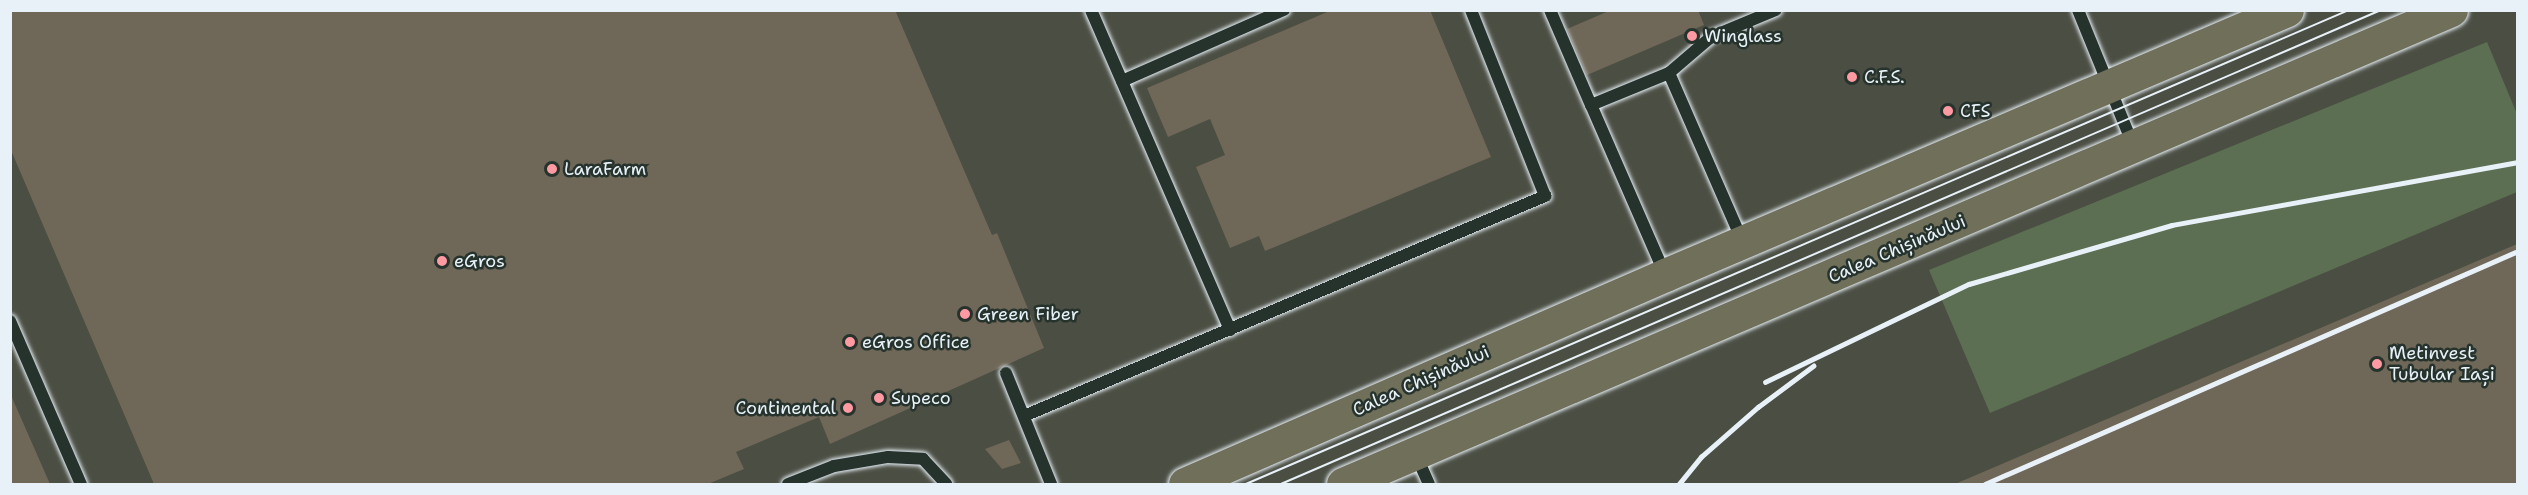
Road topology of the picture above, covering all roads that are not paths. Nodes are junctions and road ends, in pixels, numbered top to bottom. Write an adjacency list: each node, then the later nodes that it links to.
1 (1091, 10): 10 (lane)
2 (1284, 10): 10 (lane)
3 (1471, 10): 17 (lane)
4 (1550, 10): 12 (lane)
5 (1776, 10): 9 (lane)
6 (2078, 10): 11 (lane)
7 (2287, 10): 11 (main road, Calea Chișinăului)
8 (2451, 10): 13 (main road, Calea Chișinăului)
9 (1669, 73): 12 (lane); 14 (lane)
10 (1122, 81): 17 (lane)
11 (2109, 87): 13 (lane); 14 (main road, Calea Chișinăului)
12 (1591, 105): 15 (lane)
13 (2134, 148): 20 (main road, Calea Chișinăului)
14 (1743, 242): 15 (main road, Calea Chișinăului)
15 (1665, 274): 25 (main road, Calea Chișinăului)
16 (10, 321): 21 (lane)
17 (1230, 330): 19 (lane)
18 (1006, 373): 19 (lane)
19 (1024, 416): 24 (lane)
20 (1415, 453): 26 (main road, Calea Chișinăului); 27 (lane)
21 (81, 484)
22 (788, 484): 23 (lane)
23 (946, 484)
24 (1051, 484)
25 (1185, 484)
26 (1342, 484)
27 (1429, 484)

